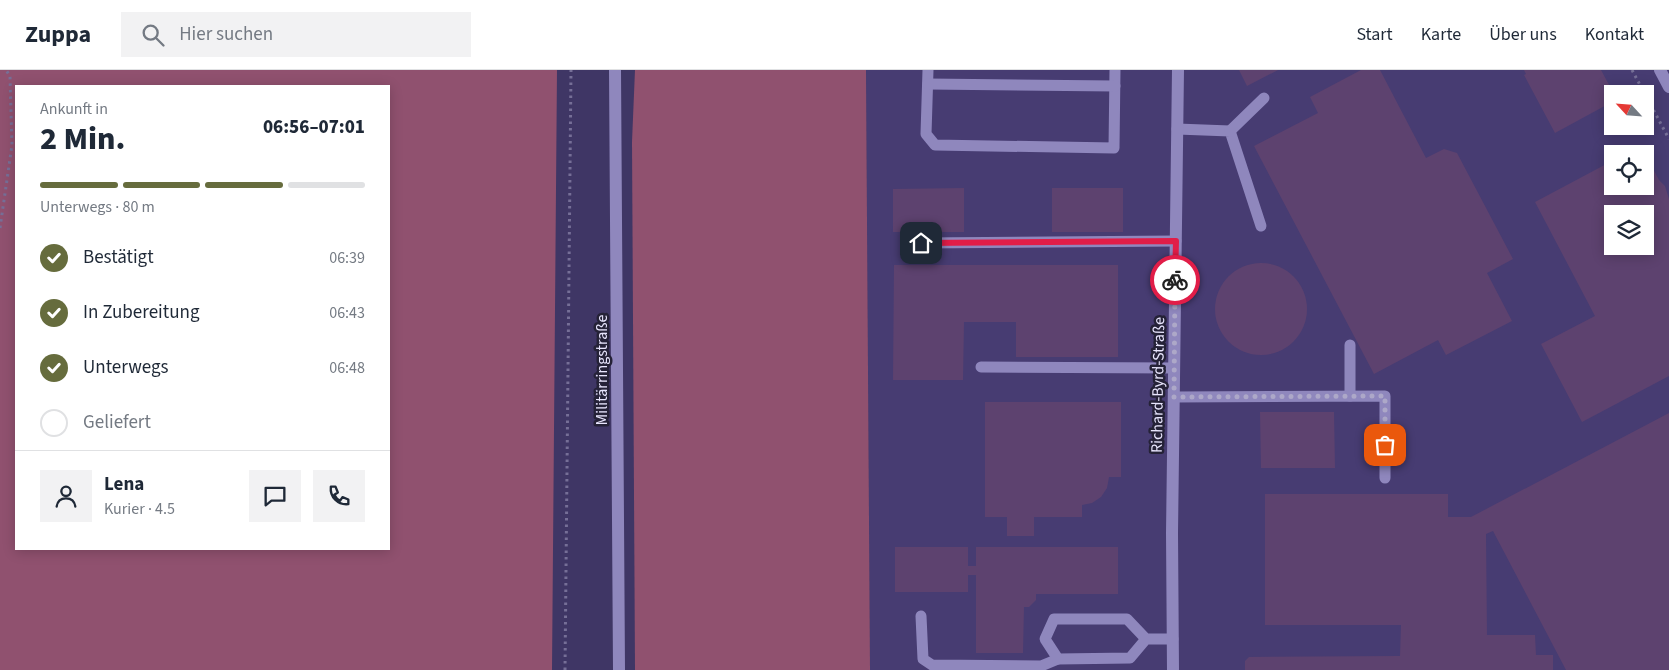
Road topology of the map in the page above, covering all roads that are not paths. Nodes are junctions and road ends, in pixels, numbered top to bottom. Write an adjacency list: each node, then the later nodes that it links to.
1 (616, 70): 25 (street, Militärringstraße)
2 (928, 70): 6 (lane)
3 (1115, 70): 7 (lane)
4 (1178, 70): 10 (street, Richard-Byrd-Straße)
5 (1660, 70): 8 (street)
6 (928, 84): 7 (lane); 7 (lane)
7 (1115, 86)
8 (1669, 87)
9 (1264, 98): 11 (lane)
10 (1177, 129): 11 (lane); 13 (street, Richard-Byrd-Straße)
11 (1230, 131): 12 (lane)
12 (1260, 226)
13 (1176, 241): 14 (lane); 17 (street, Richard-Byrd-Straße)
14 (921, 243)
15 (1350, 345): 18 (lane)
16 (981, 367): 17 (lane)
17 (1174, 368): 19 (street, Richard-Byrd-Straße)
18 (1350, 396): 19 (lane); 20 (lane)
19 (1174, 397): 23 (street, Richard-Byrd-Straße)
20 (1385, 478)
21 (921, 616): 24 (lane)
22 (1146, 639): 23 (lane); 24 (lane); 24 (lane)
23 (1173, 639): 26 (street, Richard-Byrd-Straße)
24 (1058, 659)
25 (619, 670)
26 (1173, 670)

